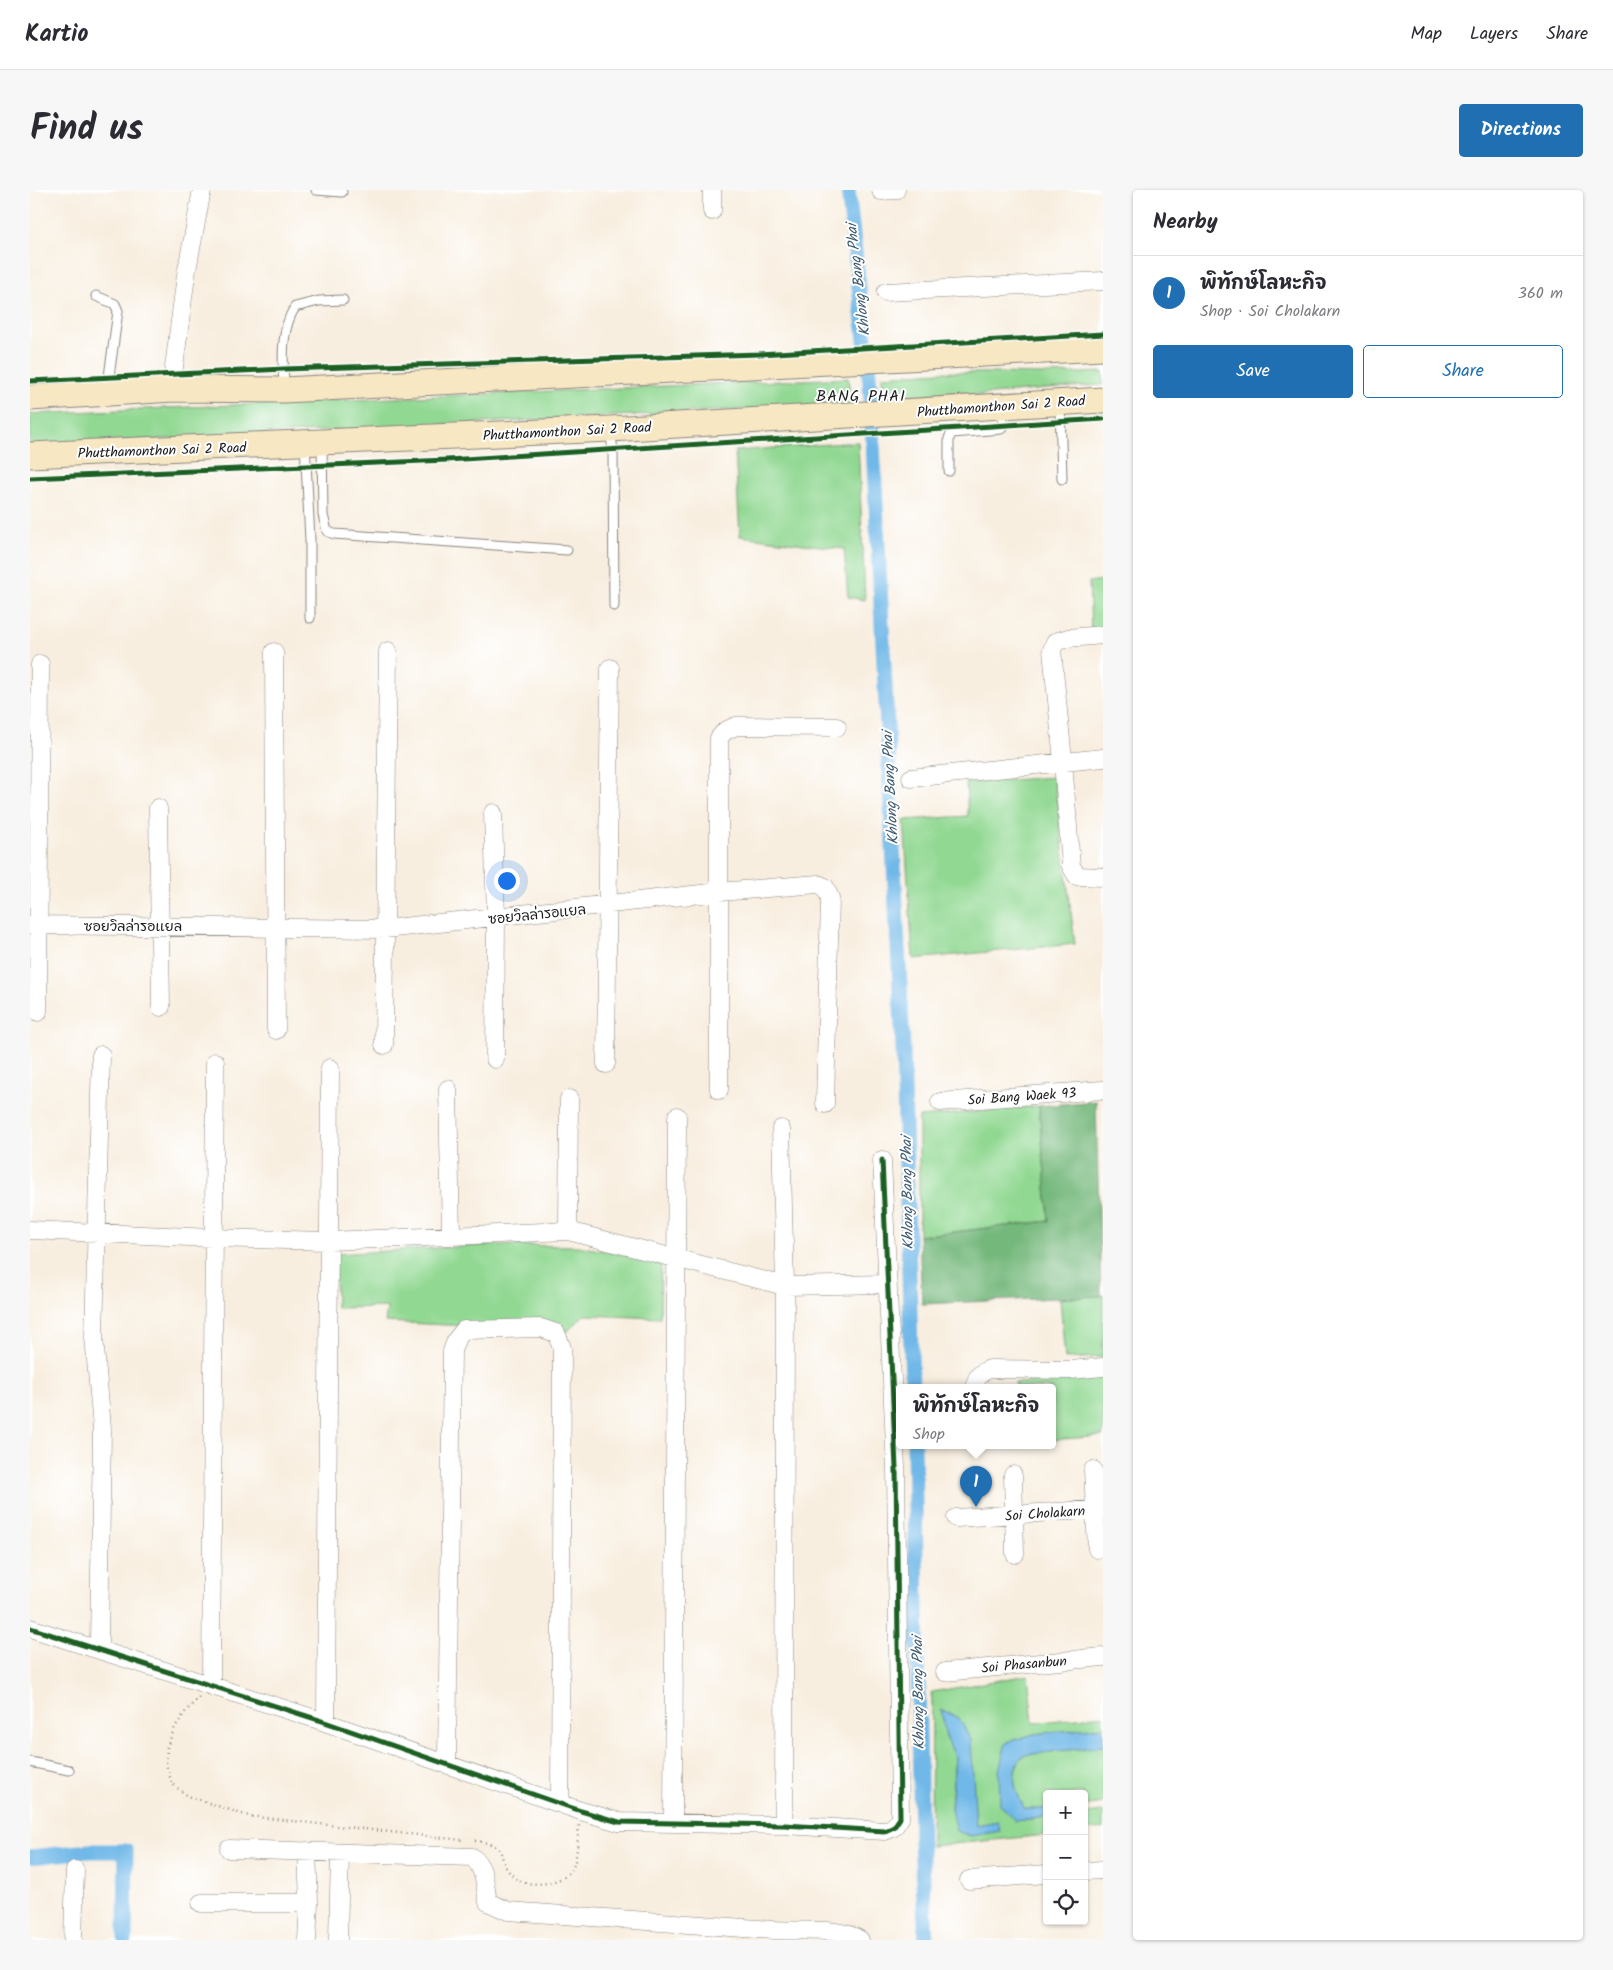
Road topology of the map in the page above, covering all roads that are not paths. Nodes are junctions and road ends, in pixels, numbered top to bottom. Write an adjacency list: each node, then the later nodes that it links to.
1 (202, 190): 2 (lane); 12 (street)
2 (206, 190)
3 (316, 190): 5 (lane)
4 (712, 190): 6 (street)
5 (342, 192)
6 (712, 211)
7 (1103, 281): 8 (street)
8 (886, 292)
9 (96, 296): 14 (lane)
10 (343, 300): 13 (lane)
11 (1103, 348): 13 (main road)
12 (173, 390): 13 (main road); 14 (main road)
13 (284, 390)
14 (106, 395): 15 (main road)
15 (30, 398)
16 (1103, 400): 17 (main road, Phutthamonthon Sai 2 Road)
17 (1060, 402): 18 (main road, Phutthamonthon Sai 2 Road); 23 (lane)
18 (1002, 406): 19 (main road, Phutthamonthon Sai 2 Road); 22 (lane)
19 (610, 429): 20 (main road, Phutthamonthon Sai 2 Road); 25 (lane)
20 (313, 444): 21 (main road, Phutthamonthon Sai 2 Road); 24 (lane); 26 (lane)
21 (30, 456)
22 (949, 471)
23 (1062, 479)
24 (567, 550)
25 (614, 606)
26 (310, 618)
27 (1103, 635): 34 (street)
28 (388, 651): 45 (street)
29 (274, 652): 44 (street)
30 (40, 664): 42 (street)
31 (610, 668): 40 (street)
32 (837, 727): 39 (street)
33 (1103, 758): 34 (street)
34 (1064, 761): 35 (street); 38 (street)
35 (911, 778)
36 (158, 808): 43 (street)
37 (493, 813): 41 (street)
38 (1103, 877)
39 (719, 892): 40 (street, ซอยวิลล่ารอแยล); 56 (street); 60 (street, ซอยวิลล่ารอแยล)
40 (607, 906): 41 (street, ซอยวิลล่ารอแยล); 53 (street)
41 (496, 918): 45 (street, ซอยวิลล่ารอแยล); 51 (street)
42 (34, 925): 43 (street, ซอยวิลล่ารอแยล); 47 (street)
43 (161, 926): 44 (street, ซอยวิลล่ารอแยล); 46 (street)
44 (274, 926): 45 (street, ซอยวิลล่ารอแยล); 48 (street)
45 (385, 929): 49 (street)
46 (161, 1007)
47 (38, 1012)
48 (276, 1030)
49 (384, 1045)
50 (101, 1056): 66 (street)
51 (495, 1059)
52 (215, 1062): 68 (street)
53 (606, 1064)
54 (330, 1068): 69 (street)
55 (448, 1090): 67 (street)
56 (719, 1090)
57 (1103, 1090): 59 (street, Soi Bang Waek 93)
58 (569, 1099): 65 (street)
59 (940, 1102)
60 (825, 1104)
61 (677, 1116): 70 (street)
62 (782, 1129): 72 (street)
63 (882, 1160): 71 (street)
64 (30, 1230): 66 (street)
65 (568, 1231): 67 (street); 70 (street)
66 (98, 1234): 68 (street); 83 (street)
67 (451, 1236): 69 (street)
68 (212, 1238): 69 (street); 86 (street)
69 (328, 1241): 87 (street)
70 (676, 1259): 72 (street); 92 (street)
71 (887, 1284): 72 (street); 93 (street)
72 (785, 1286): 93 (street)
73 (1103, 1367): 74 (street)
74 (975, 1384)
75 (1094, 1470): 77 (street)
76 (1013, 1475): 78 (street)
77 (1099, 1510): 78 (street, Soi Cholakarn); 80 (street)
78 (1014, 1515): 79 (street, Soi Cholakarn); 81 (street)
79 (956, 1518)
80 (1097, 1549)
81 (1016, 1554)
82 (30, 1628): 83 (street)
83 (99, 1649): 86 (street)
84 (1103, 1657): 85 (street, Soi Phasanbun)
85 (945, 1672)
86 (211, 1686): 87 (street)
87 (326, 1722): 89 (street)
88 (30, 1762): 90 (lane)
89 (447, 1763): 91 (street); 91 (street)
90 (69, 1770)
91 (560, 1803): 92 (street)
92 (673, 1823): 93 (street)
93 (784, 1825)
94 (229, 1849): 95 (street)
95 (307, 1851): 96 (street); 103 (street)
96 (340, 1853): 106 (street); 107 (street)
97 (75, 1870): 104 (street)
98 (1103, 1870): 99 (street)
99 (1088, 1871)
100 (1043, 1874): 101 (street)
101 (969, 1880)
102 (201, 1903): 103 (street)
103 (309, 1903): 105 (street)
104 (73, 1940)
105 (307, 1940)
106 (338, 1940)
107 (860, 1940)

